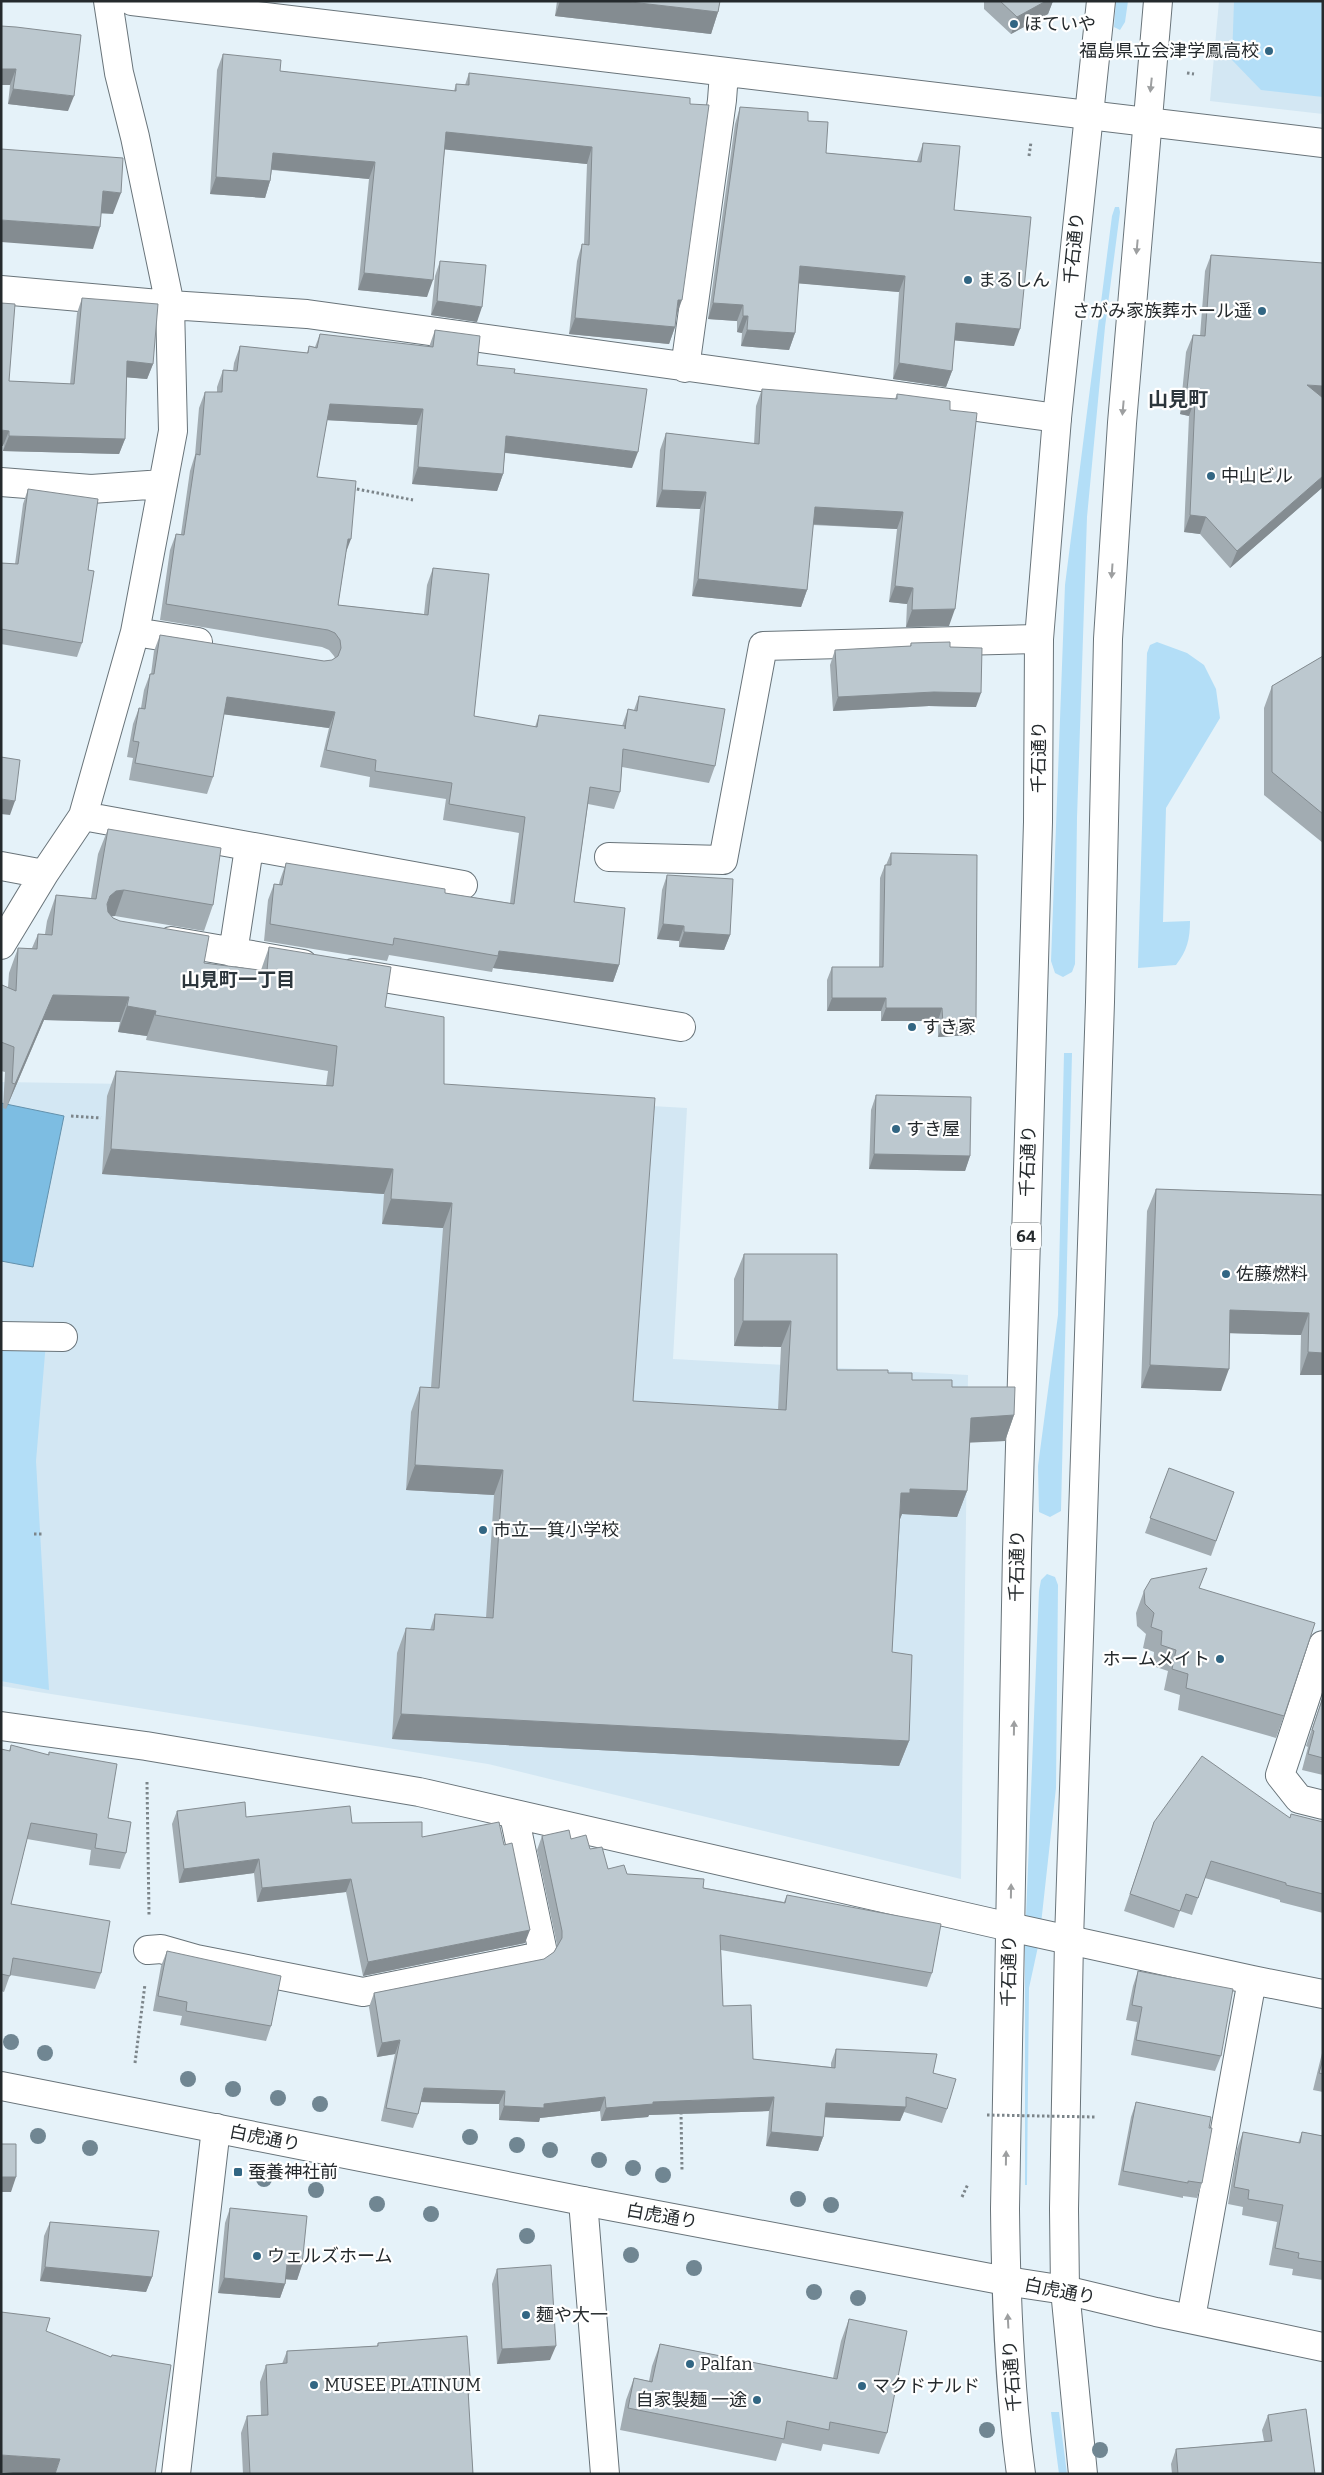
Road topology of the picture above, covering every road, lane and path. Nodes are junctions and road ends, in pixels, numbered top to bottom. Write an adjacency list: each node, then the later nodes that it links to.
1 (108, 1): 10 (street)
2 (132, 1): 5 (street)
3 (1101, 1): 6 (street, 千石通り / 64)
4 (1158, 1): 7 (street, one-way to 7)
5 (724, 72): 6 (street); 11 (street)
6 (1087, 116): 7 (street); 12 (street, 千石通り / 64)
7 (1147, 123): 8 (street); 42 (street, one-way to 42)
8 (1323, 144)
9 (1, 290): 10 (street)
10 (170, 306): 11 (street); 14 (street)
11 (684, 368): 12 (street)
12 (1057, 418): 18 (street, 千石通り / 64)
13 (1, 482): 14 (street)
14 (162, 484): 17 (street)
15 (344, 487): 16 (path)
16 (413, 500)
17 (135, 632): 19 (street); 20 (street)
18 (1039, 639): 22 (street); 41 (street, 千石通り / 64, one-way to 18)
19 (222, 646)
20 (83, 816): 21 (street); 24 (street)
21 (249, 848): 25 (street); 28 (street)
22 (608, 856)
23 (1, 866): 24 (street)
24 (44, 874): 27 (street)
25 (463, 885)
26 (150, 938): 28 (street)
27 (1, 946)
28 (232, 953): 29 (street)
29 (681, 1028)
30 (71, 1116): 31 (path)
31 (101, 1118)
32 (1, 1336): 33 (street)
33 (63, 1337)
34 (34, 1534): 35 (path)
35 (42, 1534)
36 (1323, 1645): 39 (street)
37 (1, 1726): 38 (street)
38 (146, 1746): 40 (street); 43 (path)
39 (1323, 1805)
40 (514, 1815): 41 (street); 43 (street)
41 (1010, 1927): 42 (street); 54 (street, 千石通り / 64, one-way to 41)
42 (1069, 1940): 44 (street); 55 (street)
43 (148, 1950): 46 (path)
44 (1252, 1980): 45 (street); 56 (street)
45 (1323, 1994)
46 (135, 2063)
47 (1, 2086): 51 (street, 白虎通り)
48 (680, 2104): 52 (path)
49 (987, 2115): 50 (path, bridge)
50 (1096, 2117)
51 (216, 2128): 53 (street, 白虎通り); 58 (street)
52 (682, 2171)
53 (582, 2201): 54 (street, 白虎通り); 59 (street)
54 (1006, 2281): 55 (street, 白虎通り); 60 (street, 千石通り / 64, one-way to 54)
55 (1066, 2290): 56 (street, 白虎通り); 61 (street)
56 (1191, 2318): 57 (street, 白虎通り)
57 (1323, 2347)
58 (176, 2474)
59 (605, 2474)
60 (1020, 2474)
61 (1083, 2474)

